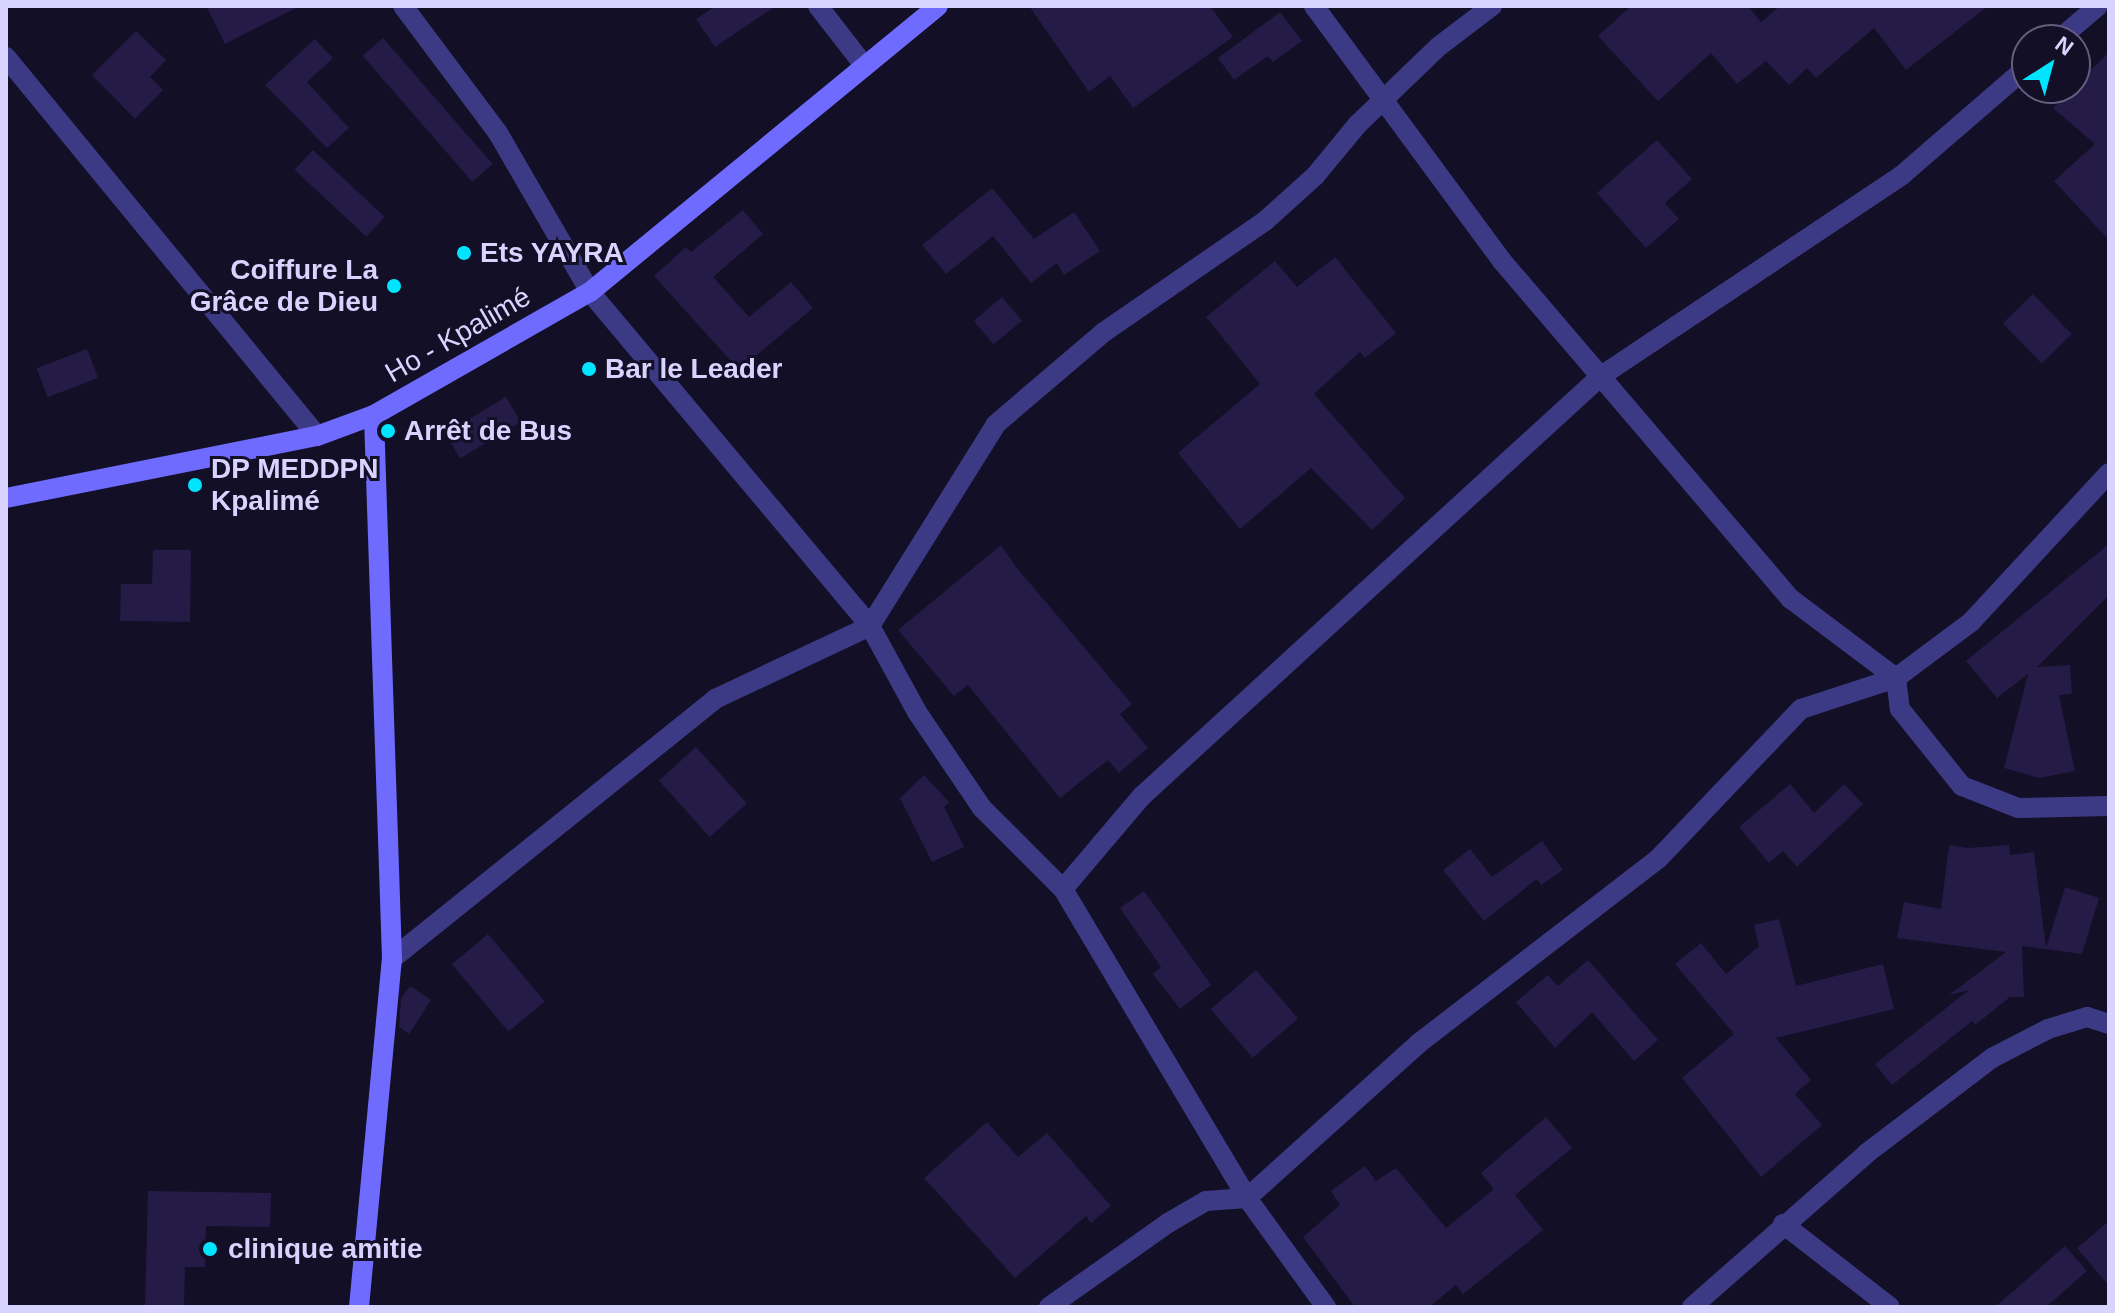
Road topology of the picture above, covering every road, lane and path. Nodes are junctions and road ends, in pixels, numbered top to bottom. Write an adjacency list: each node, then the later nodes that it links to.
1 (403, 6): 12 (street)
2 (818, 6): 9 (street)
3 (938, 6): 9 (main road, Ho - Kpalimé)
4 (1314, 6): 11 (street)
5 (1492, 6): 11 (street)
6 (2098, 6): 7 (street)
7 (2077, 24)
8 (6, 57): 15 (street)
9 (863, 64): 12 (main road, Ho - Kpalimé)
10 (2011, 81): 13 (street)
11 (1383, 100): 13 (street); 18 (street)
12 (590, 292): 14 (main road, Ho - Kpalimé); 18 (street)
13 (1601, 376): 19 (street); 21 (street)
14 (374, 415): 15 (main road, Ho - Kpalimé); 22 (main road)
15 (317, 436): 17 (main road, Ho - Kpalimé)
16 (2109, 473): 19 (street)
17 (6, 498)
18 (870, 626): 21 (street); 22 (street)
19 (1896, 678): 20 (street); 24 (street)
20 (2109, 806)
21 (1063, 889): 24 (street)
22 (392, 959): 26 (main road)
23 (2109, 1024): 25 (street)
24 (1247, 1198): 27 (street); 28 (street)
25 (1783, 1224): 29 (street); 30 (street)
26 (359, 1307)
27 (1049, 1307)
28 (1326, 1307)
29 (1692, 1307)
30 (1890, 1307)

